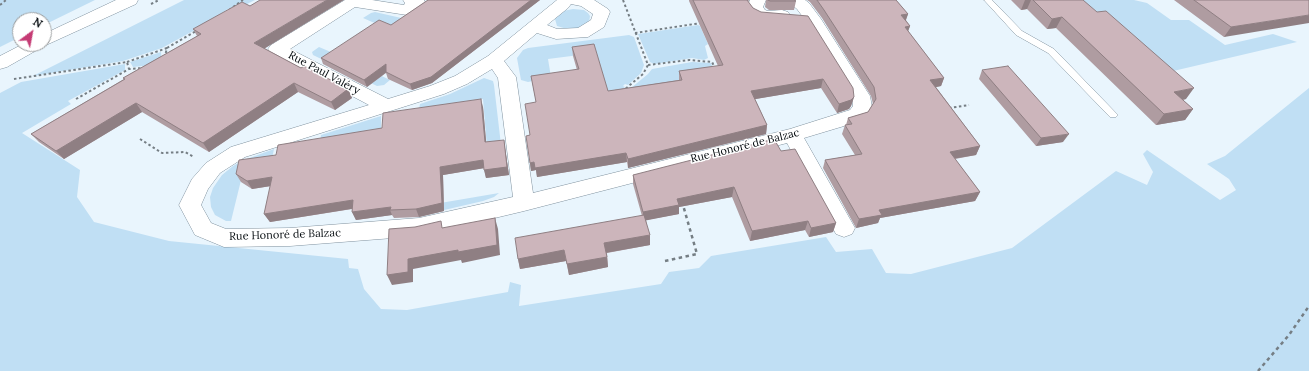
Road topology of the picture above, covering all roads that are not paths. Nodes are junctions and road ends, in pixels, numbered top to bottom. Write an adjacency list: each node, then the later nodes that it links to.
1 (130, 0): 11 (main road)
2 (411, 0): 8 (street, Rue Paul Valéry)
3 (565, 0): 10 (street, Rue Honoré de Balzac)
4 (575, 0): 10 (street)
5 (758, 0): 9 (street)
6 (794, 0): 9 (street, Rue Honoré de Balzac)
7 (988, 0): 16 (lane)
8 (354, 1): 15 (street, Rue Paul Valéry)
9 (813, 19): 17 (street, Rue Honoré de Balzac)
10 (535, 27): 13 (street, Rue Honoré de Balzac)
11 (52, 37)
12 (21, 52): 14 (main road)
13 (494, 60): 15 (street, Rue Honoré de Balzac); 18 (street)
14 (0, 63)
15 (385, 105): 18 (street, Rue Honoré de Balzac)
16 (1113, 115)
17 (792, 135): 18 (street, Rue Honoré de Balzac); 19 (street)
18 (524, 203)
19 (844, 228)

